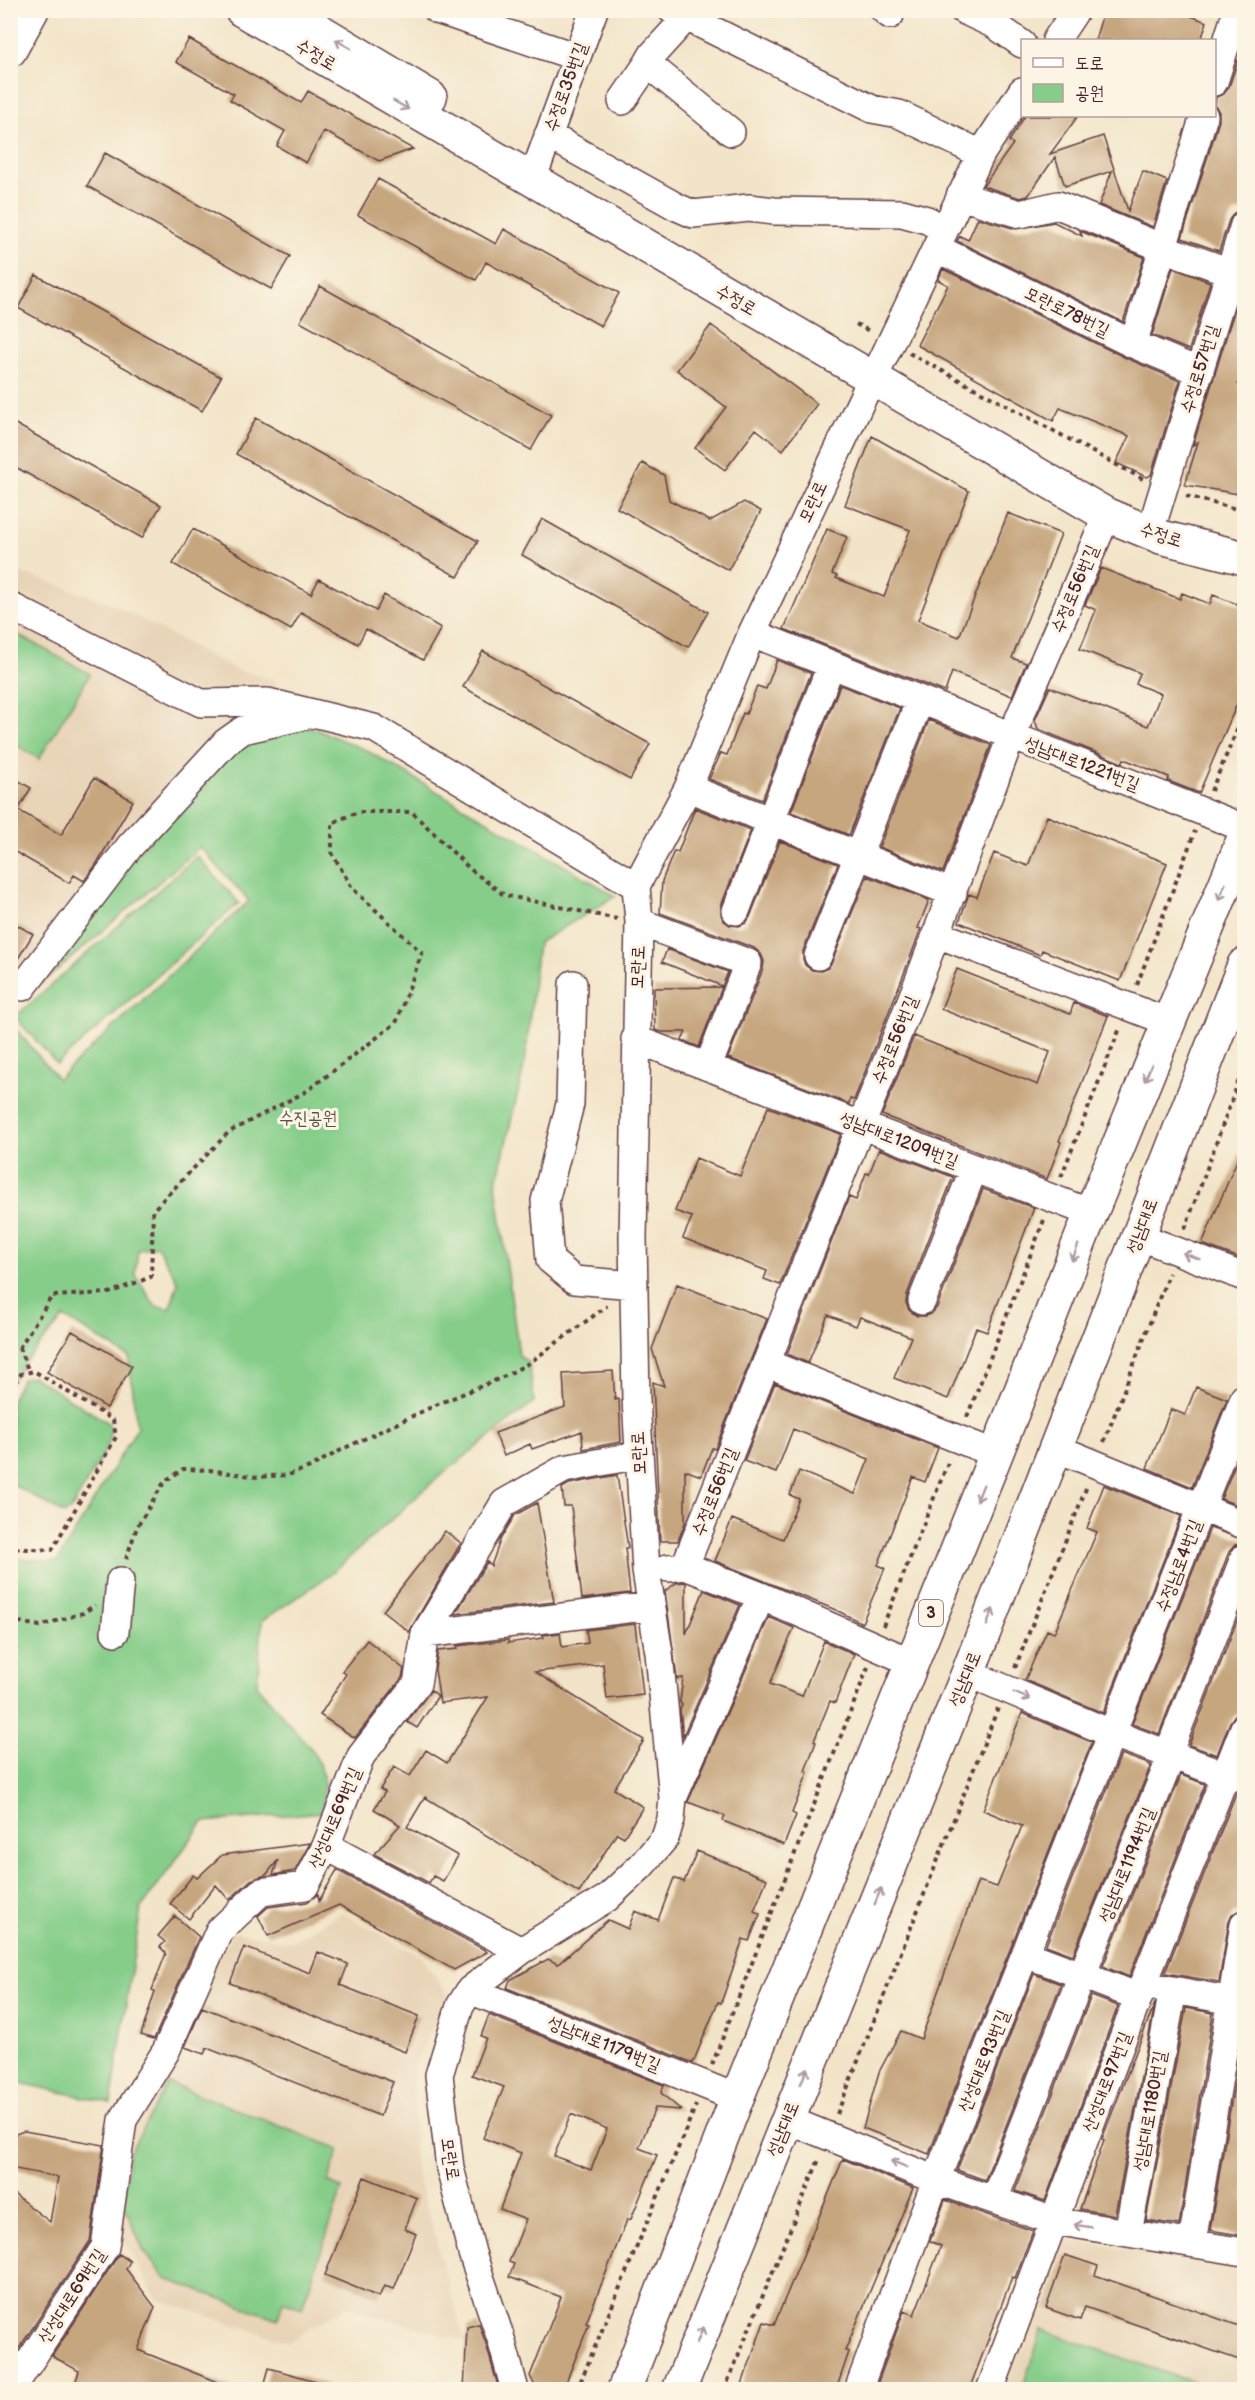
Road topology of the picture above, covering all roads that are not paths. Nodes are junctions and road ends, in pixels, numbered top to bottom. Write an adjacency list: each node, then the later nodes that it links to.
1 (32, 10): 12 (main road)
2 (242, 10): 28 (main road, 수정로, one-way to 28)
3 (285, 10): 20 (main road, 수정로, one-way to 3)
4 (437, 10): 13 (street)
5 (963, 10): 11 (street)
6 (1076, 10): 10 (street)
7 (1237, 10): 15 (street)
8 (589, 12): 13 (street, 수정로35번길)
9 (684, 13): 14 (street); 21 (street)
10 (1057, 39)
11 (1021, 43)
12 (10, 50)
13 (577, 57): 20 (street, 수정로35번길)
14 (645, 66): 17 (street); 19 (street)
15 (1216, 79)
16 (1021, 94): 21 (street, 모란로)
17 (621, 101)
18 (1204, 117): 25 (street)
19 (731, 132)
20 (543, 150): 24 (street, 모란로78번길); 28 (main road, 수정로)
21 (981, 154): 22 (street, 모란로)
22 (960, 196): 24 (street, 모란로); 25 (street)
23 (1245, 225): 26 (street, 수정로57번길)
24 (940, 238): 27 (street, 모란로78번길); 28 (street, 모란로)
25 (1163, 248): 26 (street); 27 (street)
26 (1238, 274): 29 (street, 수정로57번길)
27 (1133, 344): 29 (street, 모란로78번길)
28 (875, 372): 30 (main road, 수정로); 31 (main road, 수정로); 35 (street, 모란로)
29 (1200, 372): 30 (street, 수정로57번길)
30 (1159, 502): 32 (main road, 수정로)
31 (1107, 515): 33 (main road, 수정로); 39 (street, 수정로56번길)
32 (1245, 537)
33 (1245, 558)
34 (10, 606): 38 (street)
35 (752, 633): 36 (street, 성남대로1221번길); 40 (street, 모란로)
36 (831, 665): 37 (street, 성남대로1221번길); 41 (street)
37 (920, 700): 39 (street, 성남대로1221번길); 44 (street)
38 (313, 714): 45 (street); 53 (street)
39 (1011, 737): 42 (street, 성남대로1221번길); 46 (street, 수정로56번길)
40 (688, 788): 41 (street); 45 (street, 모란로)
41 (771, 821): 44 (street); 47 (street)
42 (1245, 828)
43 (1245, 838): 54 (main road, 3, one-way to 54)
44 (858, 856): 46 (street); 50 (street)
45 (636, 886): 48 (street, 모란로)
46 (953, 893): 49 (street, 수정로56번길)
47 (736, 911)
48 (631, 921): 55 (street, 모란로); 56 (street)
49 (937, 934): 54 (street); 57 (street, 수정로56번길)
50 (818, 956)
51 (1245, 965): 60 (main road, 성남대로)
52 (573, 984): 62 (street)
53 (23, 987)
54 (1169, 1022): 59 (main road, 3, one-way to 59)
55 (635, 1039): 56 (street, 성남대로1209번길); 62 (street, 모란로)
56 (708, 1067): 57 (street, 성남대로1209번길)
57 (861, 1125): 58 (street, 성남대로1209번길); 64 (street, 수정로56번길)
58 (974, 1168): 59 (street, 성남대로1209번길); 63 (street)
59 (1091, 1213): 67 (main road, 3, one-way to 67)
60 (1138, 1236): 61 (street, one-way to 60); 66 (main road, 성남대로)
61 (1245, 1277)
62 (634, 1286): 68 (street, 모란로)
63 (922, 1301)
64 (766, 1363): 67 (street); 72 (street, 수정로56번길)
65 (1245, 1398): 69 (street, 수정남로4번길)
66 (1056, 1448): 69 (street); 80 (main road, 성남대로, one-way to 66)
67 (996, 1454): 79 (main road, 3, one-way to 79)
68 (639, 1455): 73 (street, 모란로); 78 (street, 산성대로69번길)
69 (1202, 1507): 70 (street); 82 (street, 수정남로4번길)
70 (1245, 1525)
71 (1245, 1558): 83 (street, 성남대로1194번길)
72 (685, 1566): 73 (street); 75 (street)
73 (646, 1571): 76 (street, 모란로)
74 (120, 1581): 77 (street)
75 (760, 1596): 79 (street); 85 (street, 모란로)
76 (651, 1606): 78 (street); 85 (street, 모란로)
77 (116, 1632)
78 (425, 1634): 86 (street, 산성대로69번길)
79 (911, 1662): 95 (main road, 3)
80 (968, 1673): 82 (street, one-way to 82); 96 (main road, 성남대로, one-way to 80)
81 (1245, 1728): 84 (street, 산성대로97번길)
82 (1113, 1734): 83 (street); 89 (street, 산성대로93번길)
83 (1170, 1754): 84 (street); 90 (street, 성남대로1194번길)
84 (1235, 1777): 93 (street, 산성대로97번길)
85 (673, 1798): 88 (street, 모란로)
86 (326, 1846): 88 (street); 103 (street, 산성대로69번길)
87 (1245, 1924): 94 (street)
88 (521, 1951): 91 (street, 모란로)
89 (1026, 1954): 90 (street); 97 (street, 산성대로93번길)
90 (1082, 1975): 93 (street); 98 (street)
91 (470, 1990): 95 (street, 성남대로1179번길); 104 (street, 모란로)
92 (1173, 1990): 93 (street); 94 (street); 100 (street, 성남대로1180번길)
93 (1141, 1991): 99 (street, 산성대로97번길)
94 (1238, 2001): 101 (street)
95 (737, 2098): 105 (main road, 3)
96 (786, 2119): 97 (street, one-way to 96); 106 (main road, 성남대로, one-way to 96)
97 (936, 2180): 98 (street); 107 (street, 산성대로93번길)
98 (994, 2200): 99 (street)
99 (1054, 2221): 100 (street, one-way to 99); 108 (street, 산성대로97번길)
100 (1128, 2233): 101 (street)
101 (1192, 2243): 102 (street)
102 (1245, 2252)
103 (11, 2390)
104 (515, 2390)
105 (624, 2390)
106 (679, 2390)
107 (858, 2390)
108 (990, 2390)

